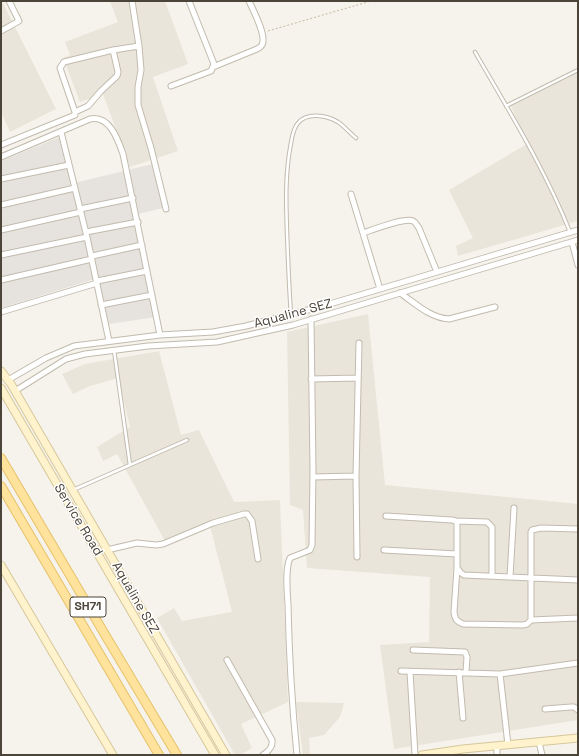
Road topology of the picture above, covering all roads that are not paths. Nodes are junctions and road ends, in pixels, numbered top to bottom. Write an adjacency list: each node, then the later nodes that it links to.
1 (8, 1): 5 (street)
2 (132, 1): 6 (street)
3 (188, 1): 9 (street)
4 (249, 1): 9 (street)
5 (1, 31)
6 (139, 46): 7 (street); 24 (street)
7 (113, 50): 13 (street); 13 (street)
8 (475, 52): 12 (lane)
9 (213, 67): 11 (street)
10 (578, 70): 12 (lane)
11 (171, 86)
12 (506, 106): 30 (lane)
13 (75, 112): 16 (street)
14 (61, 132): 17 (street); 18 (street); 22 (street)
15 (356, 138): 48 (lane)
16 (1, 144)
17 (1, 157)
18 (70, 165): 19 (street); 20 (street)
19 (1, 179)
20 (75, 188): 23 (street); 25 (street)
21 (352, 194): 29 (street)
22 (132, 198): 25 (street); 26 (street)
23 (1, 205)
24 (166, 209)
25 (81, 211): 27 (street); 31 (street)
26 (138, 222): 31 (street); 34 (street)
27 (1, 230)
28 (578, 230): 30 (street, Aqualine SEZ)
29 (363, 233): 39 (street); 42 (street)
30 (570, 233): 39 (street, Aqualine SEZ)
31 (87, 235): 35 (street); 36 (street)
32 (578, 240): 33 (street)
33 (572, 242): 37 (street); 43 (street)
34 (142, 245): 36 (street); 38 (street)
35 (1, 255)
36 (92, 257): 40 (street); 41 (street)
37 (578, 265)
38 (147, 271): 41 (street); 44 (street)
39 (437, 272): 42 (street, Aqualine SEZ)
40 (1, 280)
41 (97, 282): 45 (street); 47 (street)
42 (380, 289): 48 (street, Aqualine SEZ)
43 (400, 293): 46 (street); 49 (street)
44 (152, 295): 45 (street); 50 (street)
45 (102, 305): 51 (street)
46 (495, 307)
47 (1, 312)
48 (291, 315): 50 (street, Aqualine SEZ)
49 (311, 319): 53 (street); 56 (street)
50 (160, 335): 51 (street, Aqualine SEZ)
51 (109, 341): 57 (street, Aqualine SEZ)
52 (359, 343): 55 (street)
53 (114, 350): 59 (street); 62 (lane)
54 (1, 371): 57 (street, Aqualine SEZ)
55 (358, 378): 56 (street); 63 (street)
56 (311, 379): 64 (street)
57 (8, 380): 59 (street, Aqualine SEZ)
58 (1, 388): 102 (street, Service Road)
59 (15, 391): 66 (street, Aqualine SEZ)
60 (187, 440): 62 (lane)
61 (1, 458): 101 (main road, SH71)
62 (130, 465): 66 (lane)
63 (356, 476): 64 (street); 74 (street)
64 (313, 477): 105 (street)
65 (1, 486): 100 (main road, SH71)
66 (73, 490): 71 (street, Aqualine SEZ)
67 (514, 508): 79 (street)
68 (386, 516): 69 (street)
69 (456, 521): 73 (street); 78 (street)
70 (578, 529): 80 (street)
71 (107, 550): 75 (street); 103 (street, Aqualine SEZ)
72 (384, 550): 73 (street)
73 (456, 554): 77 (street)
74 (357, 557)
75 (258, 559)
76 (1, 565): 99 (street)
77 (457, 568): 78 (street); 83 (street)
78 (492, 576): 79 (street)
79 (510, 577): 80 (street)
80 (530, 577): 81 (street); 83 (street)
81 (578, 580)
82 (578, 618): 83 (street)
83 (530, 620)
84 (413, 650): 90 (street)
85 (227, 660): 104 (street)
86 (578, 663): 91 (street)
87 (401, 671): 88 (street)
88 (410, 672): 89 (street); 106 (street)
89 (459, 672): 90 (street); 94 (street)
90 (466, 672): 91 (street)
91 (500, 674): 97 (street)
92 (545, 709): 93 (street)
93 (578, 710)
94 (463, 718)
95 (578, 738): 96 (street)
96 (539, 742): 97 (street); 110 (street)
97 (508, 745): 98 (street)
98 (497, 746): 108 (street); 109 (street)
99 (114, 755)
100 (159, 755)
101 (177, 755)
102 (215, 755)
103 (226, 755)
104 (263, 755)
105 (297, 755)
106 (415, 755)
107 (422, 755): 108 (street)
108 (425, 755)
109 (497, 755)
110 (542, 755)

